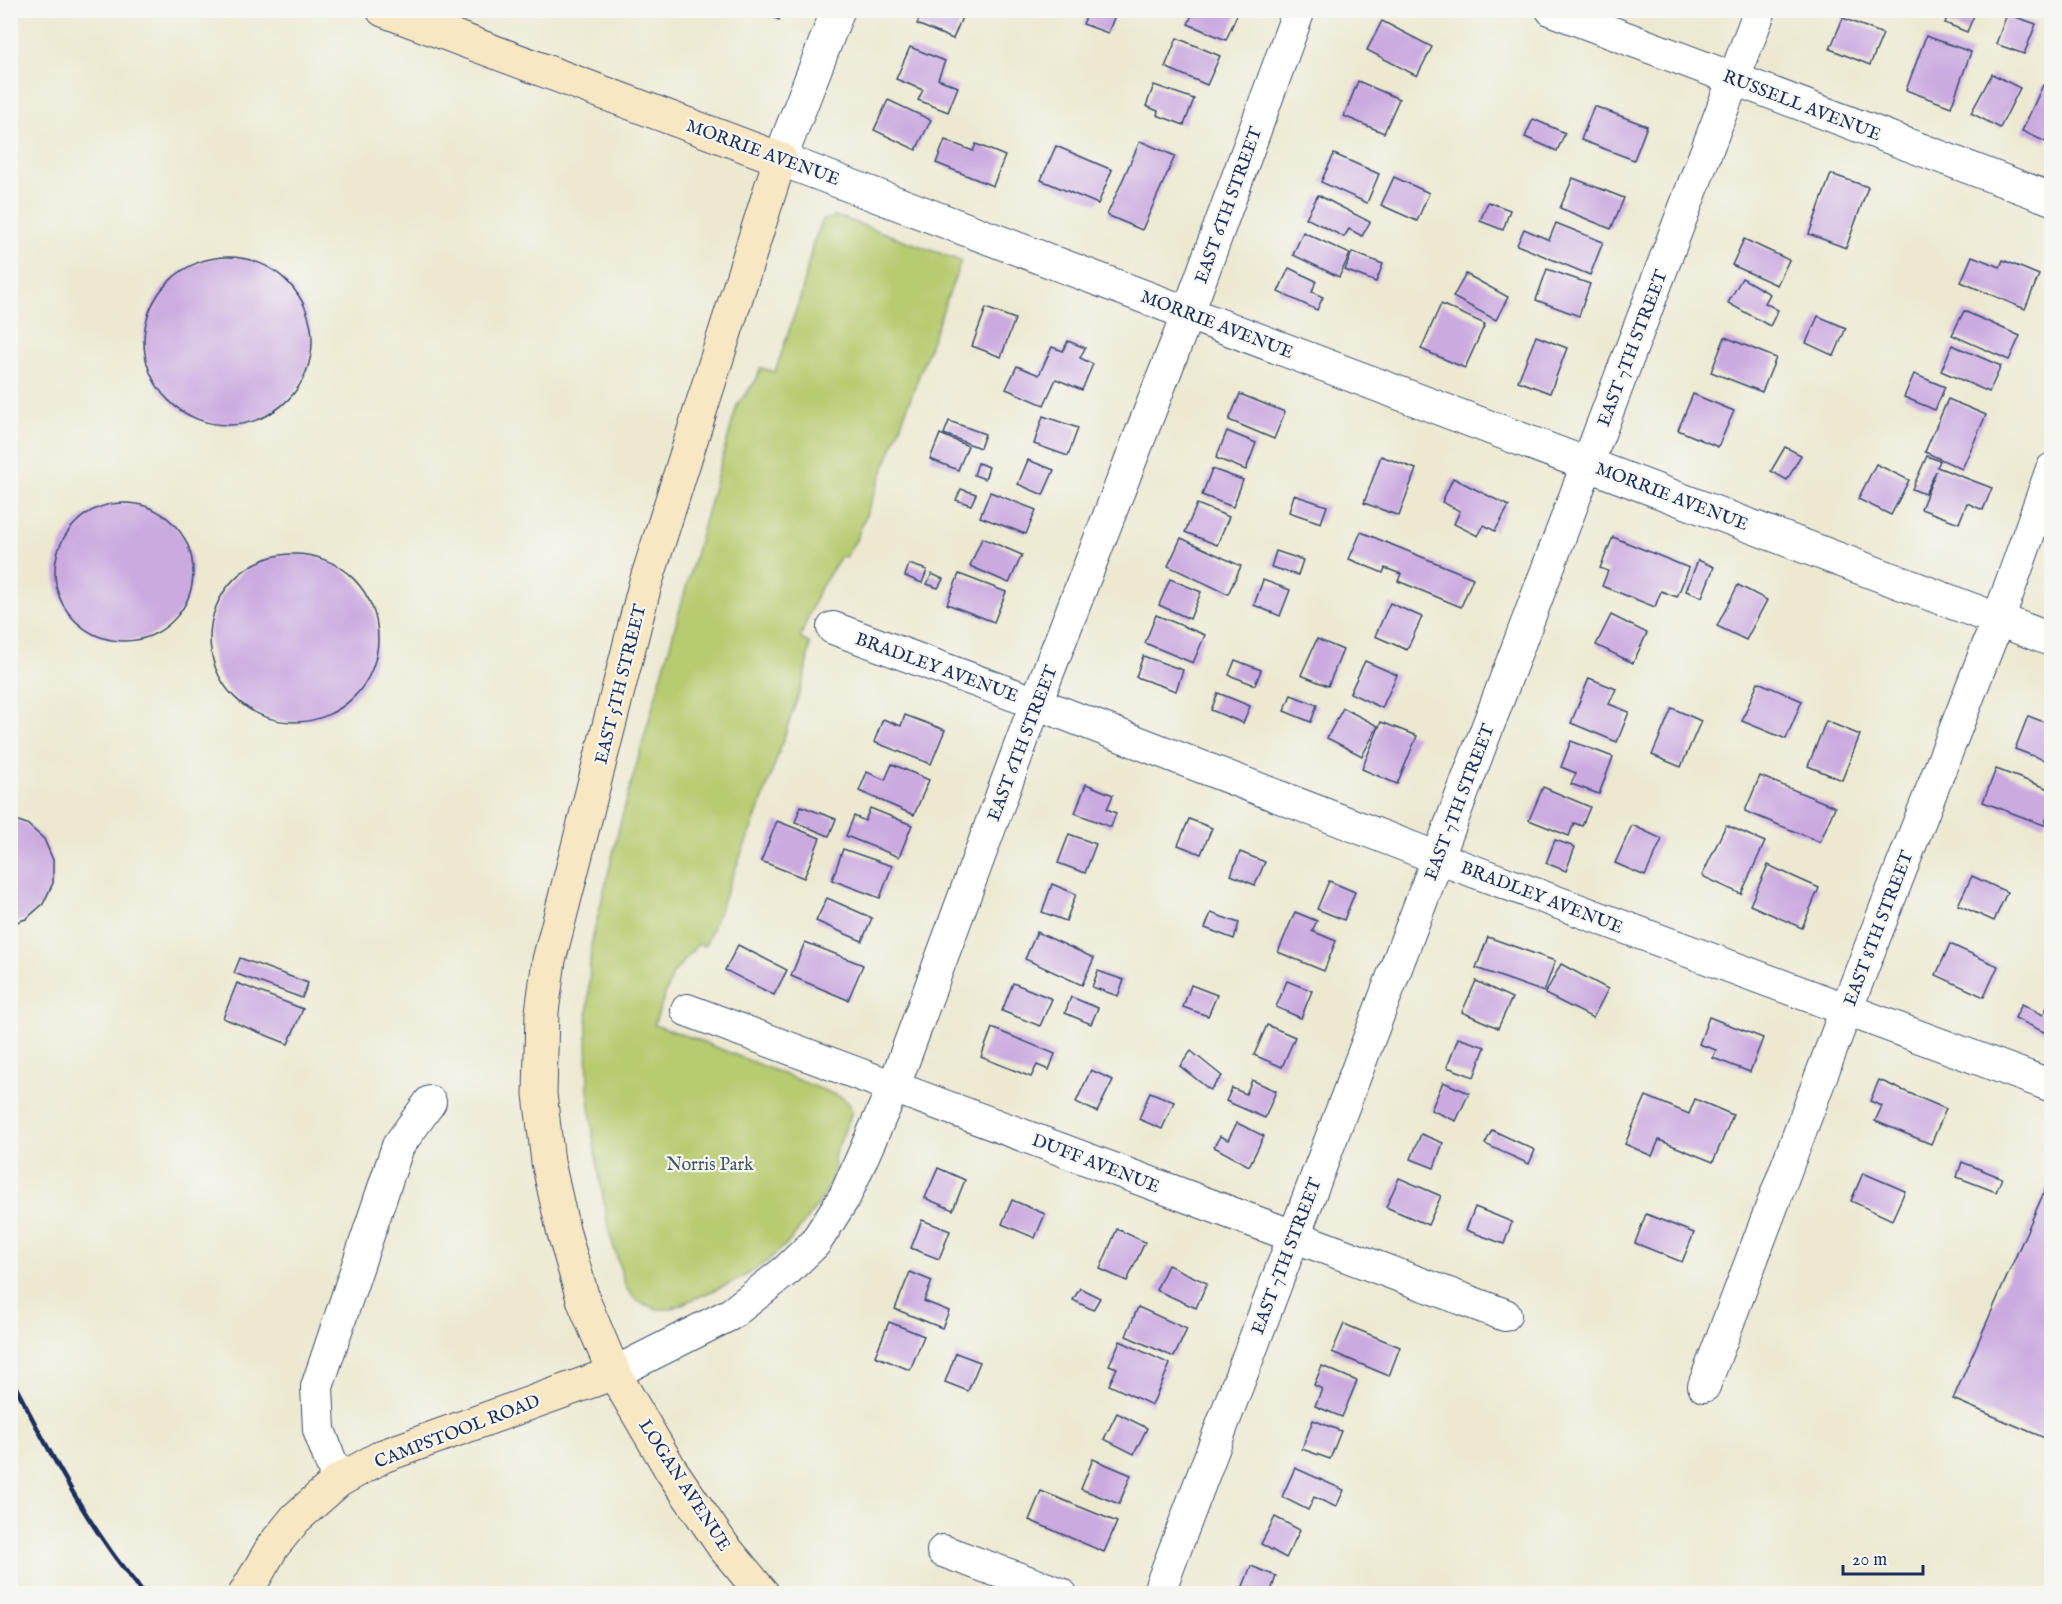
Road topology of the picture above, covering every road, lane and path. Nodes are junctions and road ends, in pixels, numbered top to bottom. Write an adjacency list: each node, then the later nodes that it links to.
1 (382, 10): 7 (main road, MORRIE AVENUE)
2 (838, 10): 7 (street, EAST 5TH STREET)
3 (1299, 10): 9 (street, EAST 6TH STREET)
4 (1552, 10): 6 (street, RUSSELL AVENUE)
5 (1760, 10): 6 (street, EAST 7TH STREET)
6 (1734, 79): 8 (street, RUSSELL AVENUE); 10 (street, EAST 7TH STREET)
7 (780, 159): 9 (street, MORRIE AVENUE); 24 (main road, EAST 5TH STREET)
8 (2052, 199)
9 (1188, 313): 10 (street, MORRIE AVENUE); 15 (street, EAST 6TH STREET)
10 (1587, 464): 12 (street, MORRIE AVENUE); 16 (street, EAST 7TH STREET)
11 (2052, 469): 12 (street, EAST 8TH STREET)
12 (1998, 620): 14 (street, MORRIE AVENUE); 18 (street, EAST 8TH STREET)
13 (833, 628): 15 (street, BRADLEY AVENUE)
14 (2052, 640)
15 (1036, 704): 16 (street, BRADLEY AVENUE); 19 (street, EAST 6TH STREET)
16 (1438, 858): 18 (street, BRADLEY AVENUE); 22 (street, EAST 7TH STREET)
17 (687, 1010): 19 (street, DUFF AVENUE)
18 (1846, 1010): 20 (street, BRADLEY AVENUE); 25 (street, EAST 8TH STREET)
19 (894, 1086): 22 (street, DUFF AVENUE); 24 (street, EAST 6TH STREET)
20 (2052, 1086)
21 (430, 1102): 26 (street)
22 (1294, 1236): 23 (street, DUFF AVENUE); 31 (street, EAST 7TH STREET)
23 (1505, 1315)
24 (614, 1372): 26 (main road, CAMPSTOOL ROAD); 29 (main road, LOGAN AVENUE)
25 (1704, 1386)
26 (338, 1481): 28 (main road, CAMPSTOOL ROAD)
27 (943, 1551): 30 (street)
28 (245, 1593)
29 (763, 1593)
30 (1061, 1593)
31 (1158, 1593)

